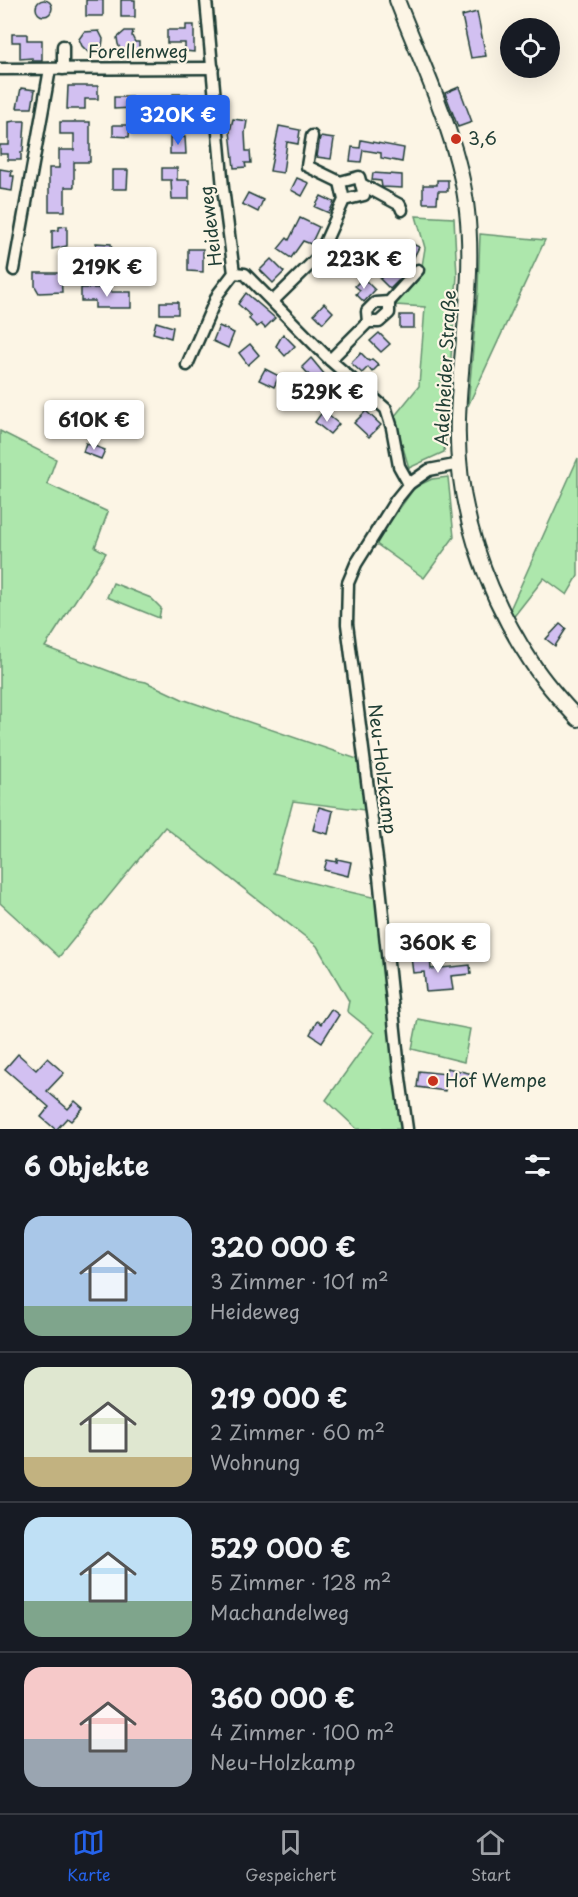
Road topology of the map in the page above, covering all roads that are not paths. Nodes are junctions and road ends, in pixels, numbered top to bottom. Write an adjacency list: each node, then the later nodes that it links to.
1 (206, 0): 4 (street, Heideweg)
2 (396, 0): 19 (street, Adelheider Straße)
3 (63, 46): 7 (street, Forellenweg)
4 (213, 68): 7 (street, Forellenweg); 15 (street, Heideweg)
5 (0, 69): 6 (street, Forellenweg)
6 (50, 69): 7 (street, Forellenweg); 13 (street)
7 (63, 69)
8 (312, 136): 9 (street)
9 (340, 182): 10 (street); 11 (street)
10 (361, 184): 11 (street); 12 (street)
11 (344, 200): 16 (street)
12 (402, 210)
13 (14, 270)
14 (418, 270): 17 (street)
15 (234, 273): 16 (street); 18 (street, Heideweg)
16 (273, 301): 17 (street)
17 (330, 360): 20 (street)
18 (187, 365)
19 (459, 464): 20 (street, Neu-Holzkamp); 21 (street, Adelheider Straße)
20 (409, 484): 22 (street, Neu-Holzkamp)
21 (578, 719)
22 (407, 1129)

